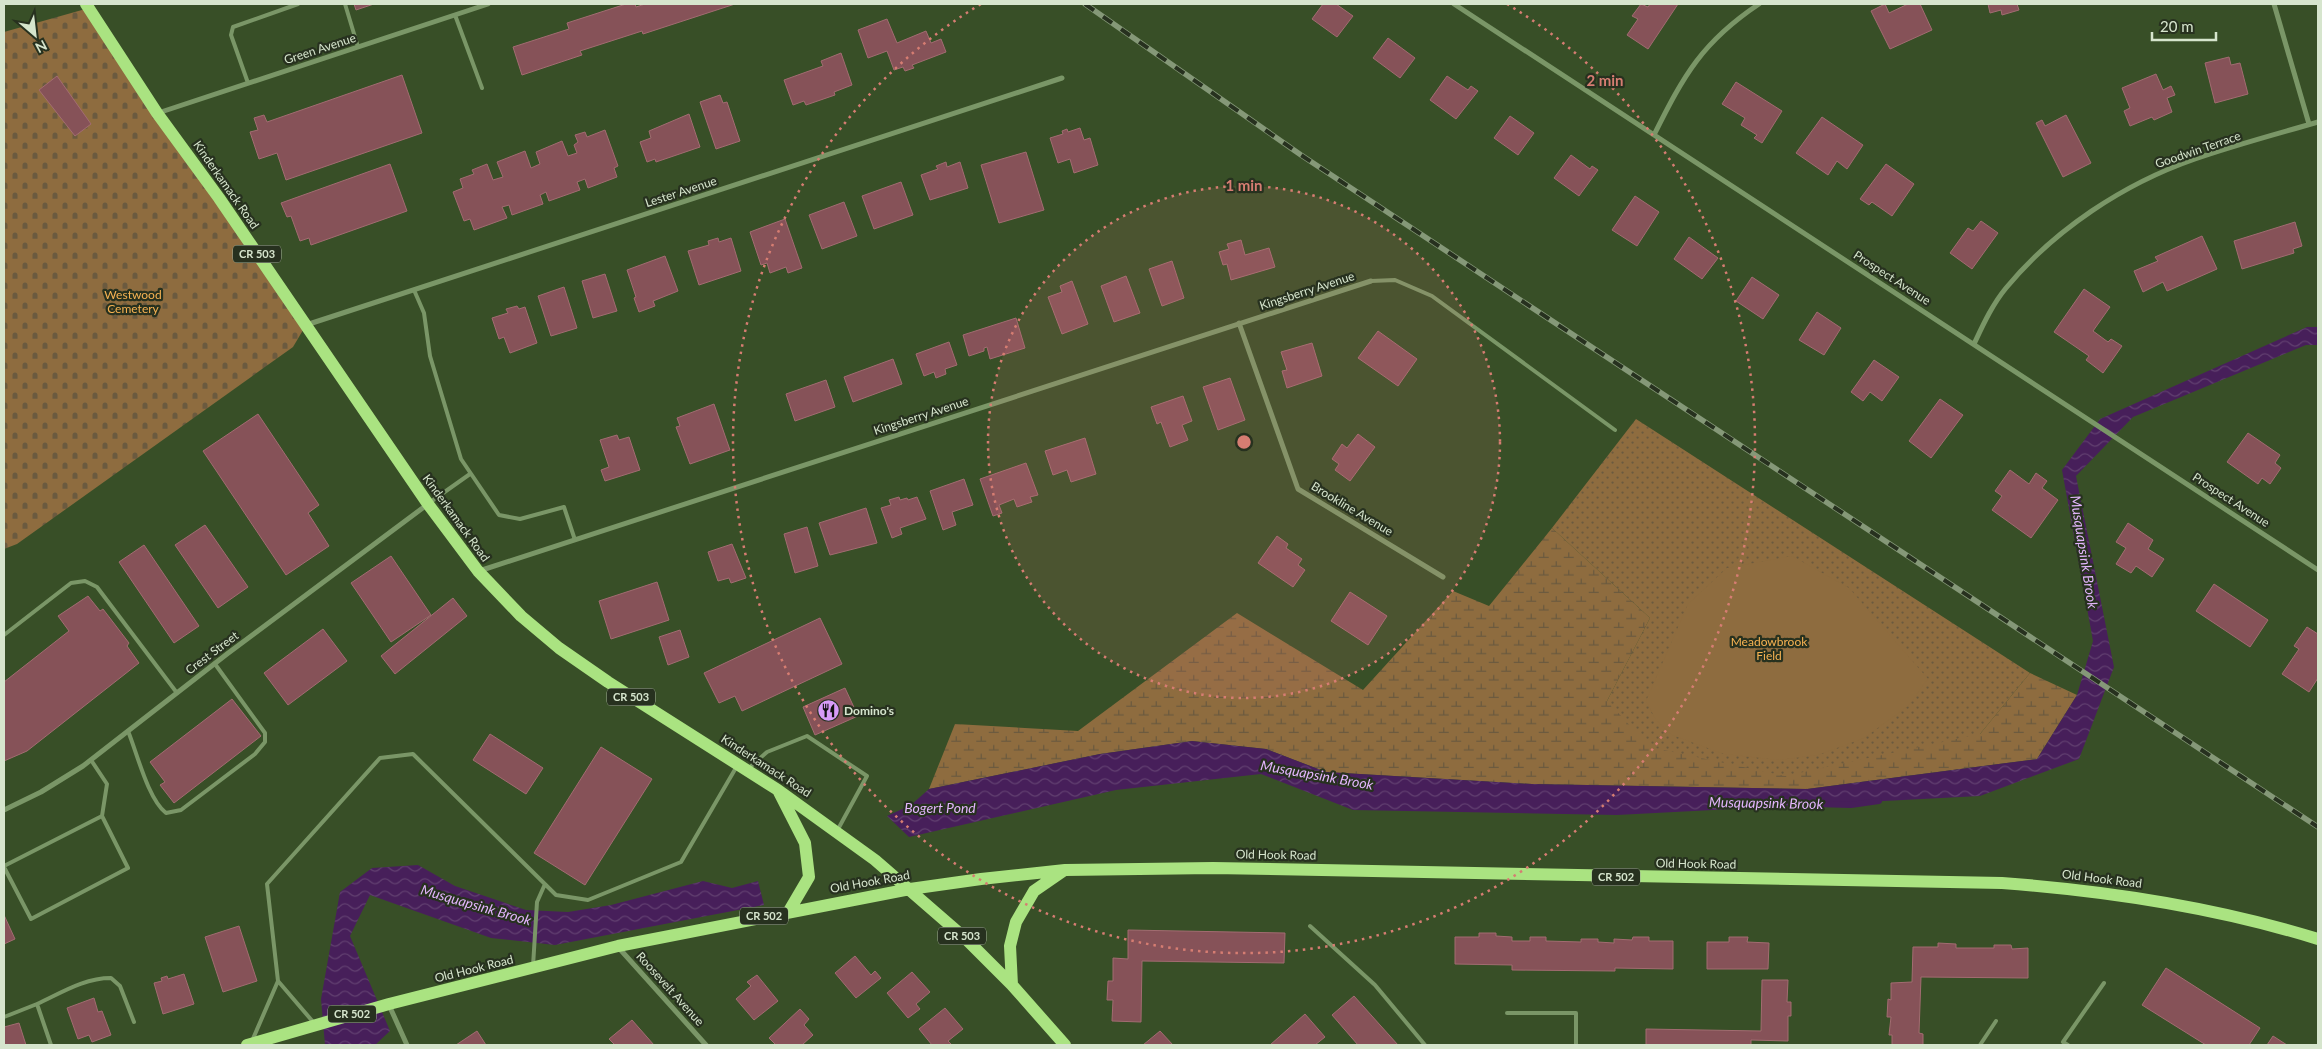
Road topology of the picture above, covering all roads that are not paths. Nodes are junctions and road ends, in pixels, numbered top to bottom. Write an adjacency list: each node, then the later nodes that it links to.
1 (86, 4): 13 (main road, Kinderkamack Road / CR 503)
2 (298, 4): 11 (lane)
3 (345, 4): 9 (lane)
4 (488, 4): 8 (street, Green Avenue)
5 (1454, 4): 16 (street, Prospect Avenue)
6 (1760, 4): 16 (street)
7 (2274, 4): 15 (street)
8 (455, 15): 9 (street, Green Avenue); 12 (lane)
9 (358, 47): 11 (street, Green Avenue)
10 (1062, 78): 18 (street, Lester Avenue)
11 (248, 83): 13 (street, Green Avenue)
12 (482, 88)
13 (157, 113): 20 (main road, Kinderkamack Road / CR 503)
14 (2318, 122): 15 (street, Goodwin Terrace)
15 (2309, 124): 21 (street, Goodwin Terrace)
16 (1654, 135): 21 (street, Prospect Avenue)
17 (1371, 280): 19 (street, Kingsberry Avenue); 22 (lane)
18 (414, 290): 20 (street, Lester Avenue); 23 (lane)
19 (1239, 323): 25 (street, Kingsberry Avenue); 28 (street, Brookline Avenue)
20 (306, 325): 24 (main road, Kinderkamack Road / CR 503)
21 (1974, 344): 26 (street, Prospect Avenue)
22 (1615, 430)
23 (470, 474): 24 (lane); 25 (lane)
24 (428, 504): 27 (main road, Kinderkamack Road / CR 503); 30 (street, Crest Street)
25 (575, 540): 27 (street, Kingsberry Avenue)
26 (2318, 570)
27 (478, 571): 34 (main road, Kinderkamack Road / CR 503)
28 (1443, 577)
29 (4, 636): 31 (lane)
30 (215, 664): 31 (street, Crest Street); 32 (lane)
31 (177, 693): 32 (street, Crest Street)
32 (128, 731): 33 (street, Crest Street)
33 (91, 760): 36 (street, Crest Street); 37 (lane)
34 (742, 767): 35 (main road, Kinderkamack Road / CR 503); 38 (lane); 41 (lane)
35 (778, 790): 38 (main road, Kinderkamack Road / CR 503); 43 (main road)
36 (4, 810)
37 (102, 816): 39 (lane); 39 (lane)
38 (837, 831): 42 (main road, Kinderkamack Road / CR 503)
39 (4, 866)
40 (1065, 870): 42 (main road, Old Hook Road / CR 502); 45 (main road, Old Hook Road / CR 502); 50 (main road)
41 (545, 884): 47 (lane); 48 (lane)
42 (910, 889): 43 (main road, Old Hook Road / CR 502); 50 (main road, Kinderkamack Road / CR 503)
43 (789, 911): 46 (main road, Old Hook Road / CR 502)
44 (1310, 926): 63 (lane)
45 (2318, 939)
46 (618, 946): 47 (main road, Old Hook Road / CR 502); 61 (street, Roosevelt Avenue)
47 (533, 968): 52 (main road, Old Hook Road / CR 502)
48 (278, 981): 57 (lane); 59 (lane)
49 (2104, 983): 66 (lane)
50 (1012, 985): 62 (main road, Kinderkamack Road / CR 503)
51 (37, 1004): 54 (lane); 56 (lane); 58 (lane)
52 (389, 1004): 57 (main road, Old Hook Road / CR 502); 60 (street)
53 (1507, 1013): 64 (lane)
54 (4, 1017)
55 (1996, 1021): 65 (lane)
56 (134, 1022)
57 (315, 1025): 59 (main road, Old Hook Road / CR 502)
58 (51, 1045)
59 (249, 1045)
60 (407, 1045)
61 (706, 1045)
62 (1065, 1045)
63 (1425, 1045)
64 (1576, 1045)
65 (1980, 1045)
66 (2068, 1045)

